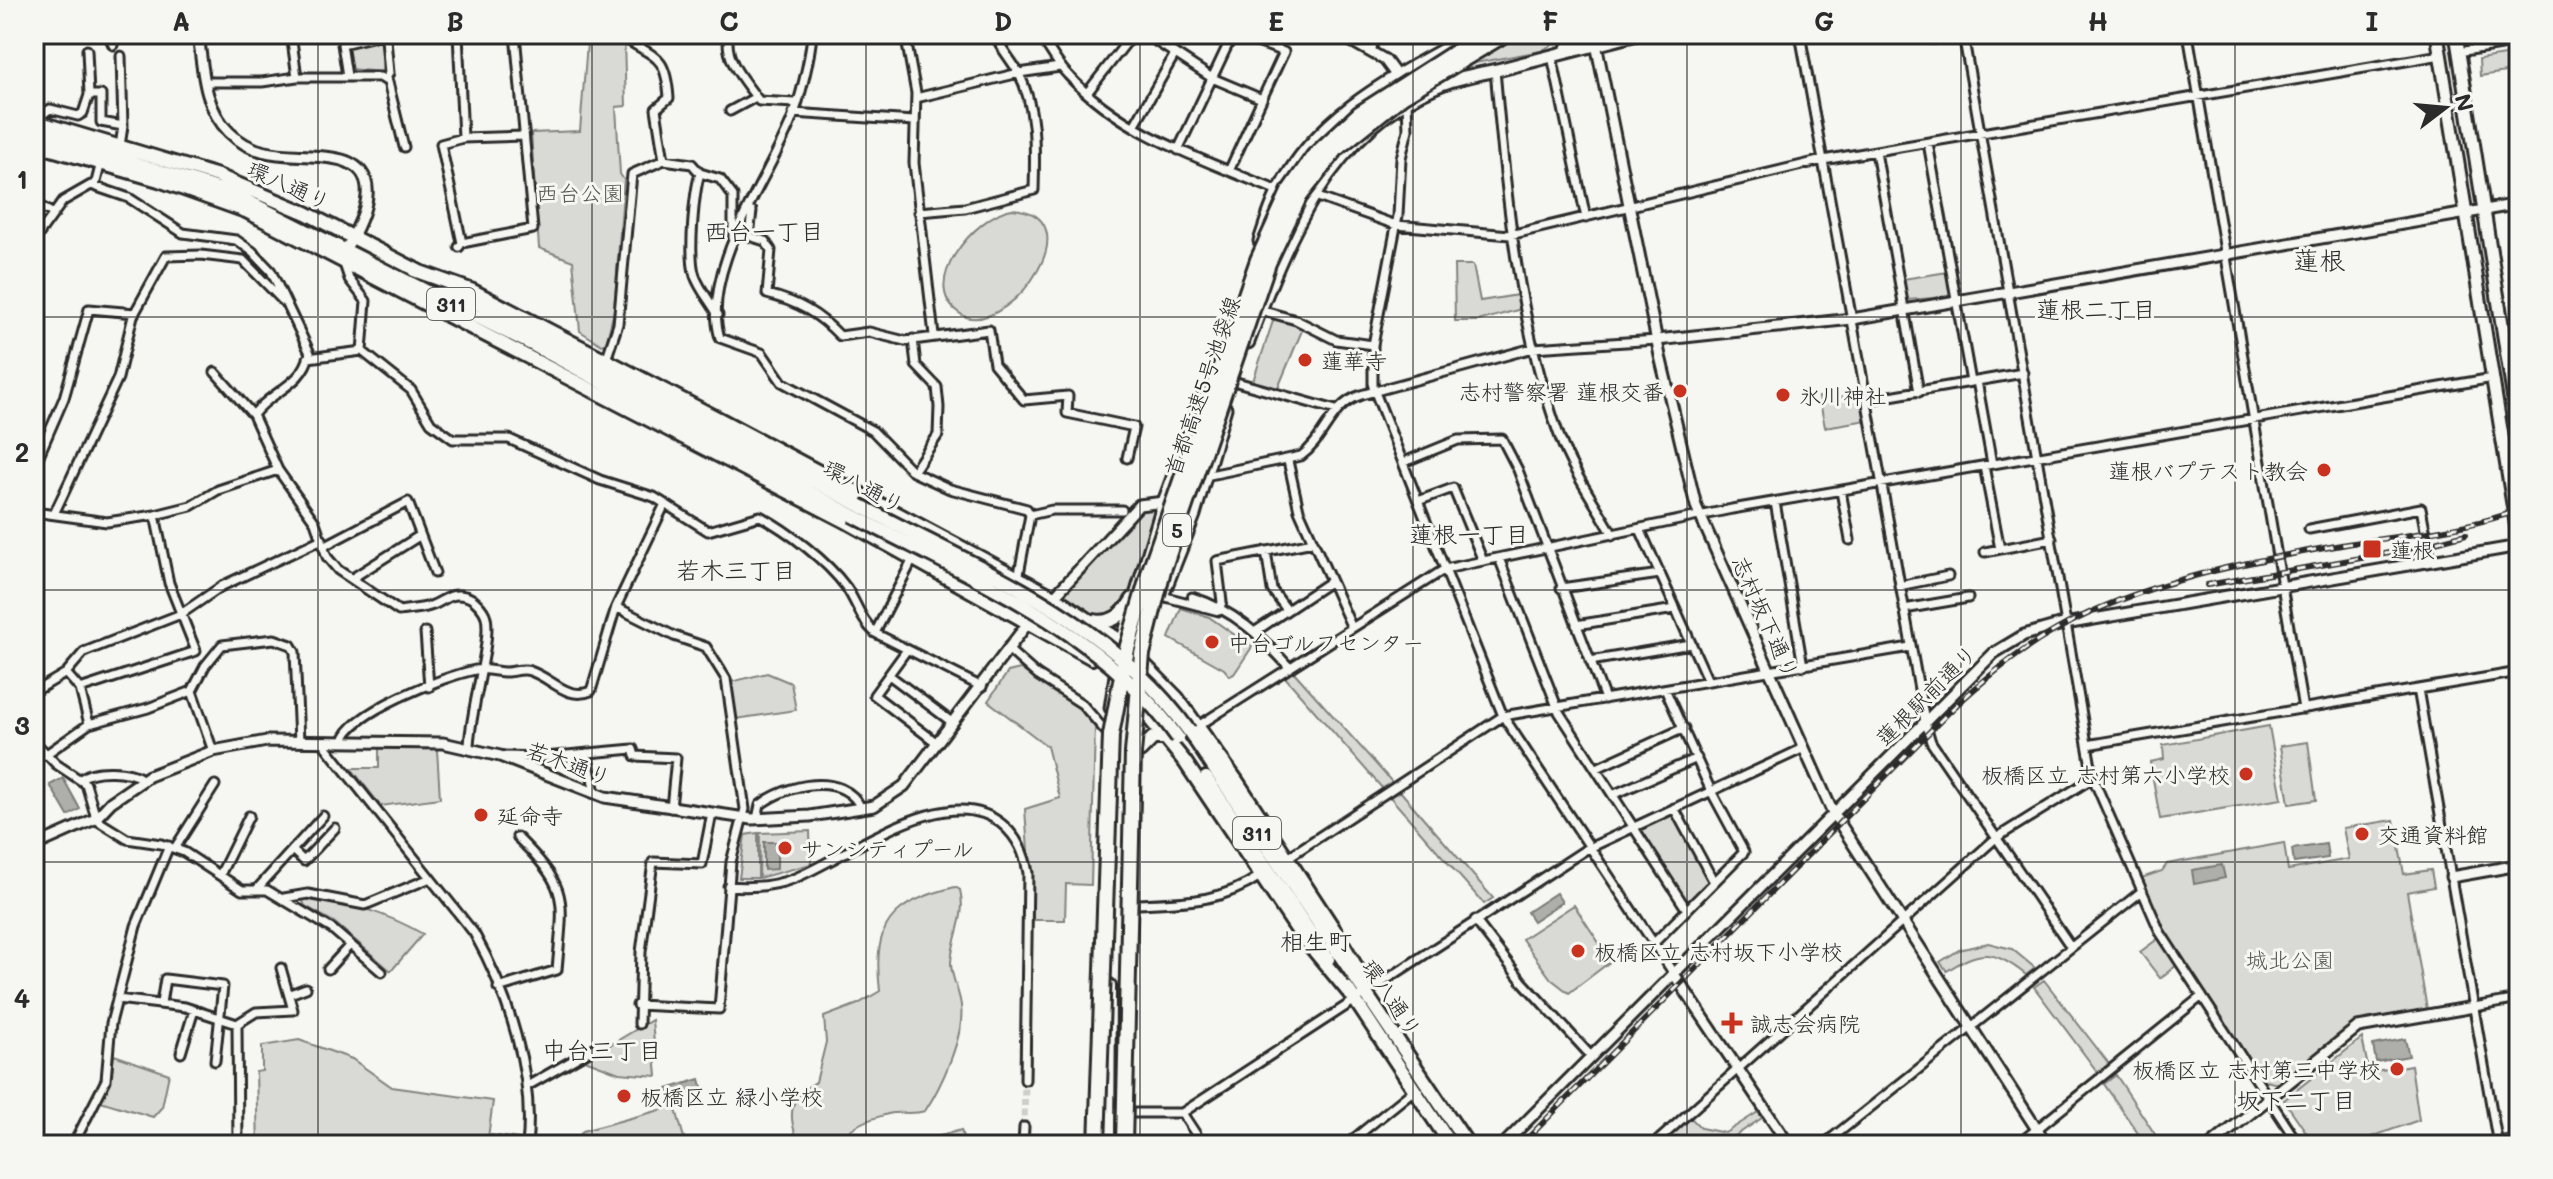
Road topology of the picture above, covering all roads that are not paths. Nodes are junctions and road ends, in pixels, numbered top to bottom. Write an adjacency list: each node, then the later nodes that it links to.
1 (108, 34): 28 (street)
2 (198, 34): 44 (street)
3 (291, 34): 41 (street)
4 (458, 34): 62 (street)
5 (515, 34): 61 (street)
6 (628, 34): 69 (street)
7 (729, 34): 48 (street)
8 (812, 34): 52 (street)
9 (905, 34): 49 (street)
10 (995, 34): 38 (street)
11 (1133, 34): 45 (street)
12 (1145, 34): 32 (street)
13 (1234, 34): 42 (street); 50 (street)
14 (1339, 34): 30 (street)
15 (1373, 34): 30 (street)
16 (1477, 34): 39 (main road); 327 (highway, 首都高速5号池袋線 / 5, bridge)
17 (1505, 34): 330 (highway, 首都高速5号池袋線 / 5, bridge)
18 (1585, 34): 35 (main road)
19 (1637, 34): 26 (main road)
20 (1800, 34): 70 (street)
21 (1963, 34): 60 (street)
22 (2188, 34): 47 (street)
23 (2437, 34): 33 (main road)
24 (2456, 34): 31 (main road)
25 (1044, 36): 36 (street)
26 (1596, 39): 35 (main road); 80 (street, 志村坂下通り)
27 (2519, 42): 31 (street)
28 (113, 45)
29 (87, 50): 46 (street)
30 (1372, 52): 39 (street)
31 (2458, 52): 81 (main road)
32 (1175, 54): 42 (street); 58 (street)
33 (2441, 55): 47 (street); 83 (main road)
34 (121, 56): 57 (street)
35 (1552, 56): 37 (main road); 85 (street)
36 (1060, 67): 38 (street); 45 (street)
37 (1495, 70): 51 (main road); 87 (street)
38 (1019, 73): 49 (street); 82 (street)
39 (1398, 74): 51 (street); 75 (main road)
40 (347, 76): 41 (street); 43 (street); 43 (street)
41 (297, 77): 44 (street)
42 (1212, 78): 50 (street); 67 (street)
43 (385, 80): 66 (street)
44 (205, 82): 88 (street)
45 (1087, 93): 58 (street)
46 (89, 95): 55 (street); 57 (street)
47 (2198, 96): 60 (street); 92 (street)
48 (756, 97): 52 (street); 53 (street)
49 (916, 98): 56 (street)
50 (1262, 99): 72 (street)
51 (1407, 101): 76 (main road); 86 (street)
52 (795, 103): 54 (street)
53 (730, 111)
54 (793, 113): 56 (street); 77 (street)
55 (34, 121): 65 (main road, 環八通り / 311)
56 (914, 121): 82 (street)
57 (123, 126): 65 (street)
58 (1134, 126): 67 (street)
59 (34, 133): 91 (main road, 環八通り / 311)
60 (1980, 134): 63 (street); 94 (street)
61 (524, 136): 62 (street); 62 (street)
62 (463, 138)
63 (1928, 143): 68 (street); 95 (street)
64 (34, 144): 71 (main road)
65 (120, 146): 88 (main road, 環八通り / 311)
66 (404, 147)
67 (1178, 150): 72 (street)
68 (1876, 152): 70 (street); 98 (street)
69 (664, 160): 73 (street); 109 (street)
70 (1823, 160): 80 (street); 101 (street)
71 (101, 162): 74 (street); 91 (main road)
72 (1229, 171): 75 (street)
73 (700, 173): 90 (street); 100 (street)
74 (95, 186): 84 (street); 96 (street)
75 (1278, 191): 136 (main road)
76 (1312, 195): 86 (street); 97 (main road)
77 (752, 201): 90 (street); 103 (street)
78 (34, 203): 84 (street)
79 (2519, 204): 81 (street)
80 (1629, 207): 85 (street); 104 (street, 志村坂下通り)
81 (2484, 210): 83 (street); 112 (main road)
82 (919, 212): 102 (street)
83 (2466, 213): 92 (street); 113 (main road)
84 (54, 214): 89 (street)
85 (1586, 218): 87 (street)
86 (1396, 225): 87 (street); 105 (street)
87 (1510, 235): 106 (street)
88 (353, 238): 91 (street); 93 (main road, 環八通り / 311)
89 (34, 241)
90 (732, 244): 100 (street)
91 (344, 255): 107 (street); 124 (main road, 環八通り / 311); 124 (main road)
92 (2225, 255): 94 (street); 121 (street)
93 (414, 270): 109 (main road); 124 (main road, 環八通り / 311)
94 (2008, 292): 95 (street); 111 (street)
95 (1955, 301): 98 (street); 115 (street)
96 (288, 307): 99 (street); 108 (street)
97 (1260, 310): 105 (street); 114 (main road)
98 (1904, 310): 101 (street); 117 (street)
99 (135, 313): 129 (street); 142 (street)
100 (719, 316): 131 (street)
101 (1852, 319): 104 (street); 118 (street)
102 (934, 335): 103 (street); 125 (street)
103 (913, 339): 131 (street)
104 (1657, 340): 106 (street); 145 (street, 志村坂下通り)
105 (1373, 345): 116 (street)
106 (1533, 348): 116 (street); 148 (street)
107 (362, 351): 108 (street); 138 (street)
108 (308, 358): 120 (street)
109 (606, 361): 124 (main road)
110 (215, 372): 120 (street)
111 (2023, 373): 115 (street); 123 (street)
112 (2515, 375): 122 (main road)
113 (2493, 378): 121 (street); 154 (main road)
114 (1233, 381): 119 (street); 132 (main road)
115 (1974, 381): 117 (street); 128 (street)
116 (1375, 392): 119 (street); 127 (street)
117 (1919, 392): 118 (street)
118 (1867, 400): 133 (street)
119 (1336, 410): 126 (street)
120 (253, 415): 130 (street)
121 (2254, 419): 123 (street); 171 (street)
122 (2519, 431)
123 (2037, 456): 128 (street); 150 (street)
124 (757, 458): 139 (main road, 環八通り / 311); 139 (main road); 139 (main road); 139 (main road)
125 (1127, 458)
126 (1288, 461): 132 (street); 153 (street)
127 (1404, 462): 135 (street); 155 (street)
128 (1988, 465): 133 (street); 156 (street)
129 (34, 467)
130 (278, 470): 143 (street); 152 (street)
131 (913, 472): 144 (street)
132 (1205, 476): 173 (main road)
133 (1881, 483): 134 (street); 170 (street)
134 (1841, 491): 137 (street); 151 (street)
135 (1418, 501): 161 (street); 163 (street)
136 (1164, 502): 174 (street, 若木通り); 177 (main road)
137 (1775, 502): 145 (street); 200 (street)
138 (664, 506): 178 (street); 192 (street)
139 (856, 510): 160 (main road); 167 (main road); 295 (main road, 環八通り / 311, bridge); 295 (main road, 環八通り / 311, bridge)
140 (1122, 510): 144 (street)
141 (34, 512): 142 (street)
142 (54, 514): 143 (street)
143 (155, 515): 184 (street)
144 (1030, 515): 167 (street)
145 (1700, 515): 146 (street); 203 (street, 志村坂下通り)
146 (1640, 529): 148 (street); 165 (street)
147 (2309, 529): 162 (street)
148 (1613, 535): 155 (street)
149 (419, 536): 152 (street); 164 (street); 168 (street)
150 (2052, 539): 156 (street); 187 (street)
151 (1850, 540)
152 (323, 542): 168 (street); 184 (street)
153 (1313, 542): 157 (street); 169 (street)
154 (2519, 544): 162 (street, 蓮根駅前通り)
155 (1546, 548): 159 (street); 172 (street)
156 (2000, 549): 158 (street)
157 (1266, 551): 180 (street); 183 (street)
158 (1985, 552)
159 (1499, 558): 161 (street); 218 (street)
160 (913, 559): 179 (main road); 192 (street)
161 (1483, 561): 163 (street)
162 (2431, 561): 171 (street, 蓮根駅前通り)
163 (1445, 569): 189 (street); 220 (street)
164 (435, 573)
165 (1660, 574): 172 (street); 181 (street)
166 (1948, 576): 170 (street)
167 (1018, 578): 174 (main road); 179 (street)
168 (351, 579): 202 (street)
169 (1331, 581): 183 (street); 189 (street)
170 (1899, 586): 182 (street)
171 (2282, 586): 187 (street, 蓮根駅前通り); 219 (street)
172 (1561, 588): 188 (street)
173 (1162, 596): 180 (street); 199 (main road)
174 (1054, 597): 185 (street, 若木通り); 186 (main road)
175 (1192, 597): 180 (street)
176 (1968, 598): 182 (street)
177 (1133, 599): 186 (main road); 193 (main road)
178 (616, 607): 202 (street); 257 (street)
179 (1004, 607): 185 (main road)
180 (1221, 608): 190 (street)
181 (1675, 609): 188 (street); 194 (street)
182 (1904, 609): 195 (street)
183 (1287, 610): 190 (street)
184 (181, 614): 205 (street); 211 (street)
185 (1030, 621): 196 (street, 若木通り); 207 (main road)
186 (1094, 621): 193 (main road)
187 (2066, 624): 221 (street, 蓮根駅前通り); 233 (street)
188 (1576, 625): 198 (street)
189 (1352, 628): 201 (street)
190 (1256, 631): 201 (street)
191 (425, 632): 209 (street)
192 (875, 633): 197 (street)
193 (1122, 642): 199 (main road); 207 (main road)
194 (1691, 644): 198 (street); 208 (street)
195 (1910, 647): 200 (street); 221 (street)
196 (1009, 650): 210 (street, 若木通り); 226 (street)
197 (906, 651): 206 (street); 210 (street)
198 (1590, 661): 216 (street)
199 (1147, 664): 217 (main road); 224 (main road)
200 (1803, 666): 203 (street)
201 (1290, 668): 224 (street)
202 (479, 669): 209 (street); 234 (street)
203 (1770, 670): 208 (street); 235 (street, 志村坂下通り)
204 (2519, 672): 213 (street)
205 (66, 673): 211 (street); 215 (street)
206 (889, 675): 222 (street); 232 (street)
207 (1115, 675): 217 (main road); 226 (street)
208 (1708, 681): 212 (street)
209 (429, 687): 231 (street)
210 (982, 687): 222 (street, 若木通り)
211 (80, 689): 223 (street)
212 (1665, 689): 216 (street); 225 (street)
213 (2418, 689): 219 (street); 272 (street)
214 (192, 691): 223 (street); 229 (street); 236 (street)
215 (34, 692)
216 (1605, 699): 218 (street)
217 (1142, 705): 227 (main road); 237 (street)
218 (1558, 706): 220 (street); 242 (street)
219 (2303, 709): 233 (street)
220 (1503, 716): 266 (street); 268 (street)
221 (1925, 722): 254 (street, 蓮根駅前通り); 263 (street)
222 (953, 723): 232 (street, 若木通り)
223 (89, 724): 239 (street)
224 (1198, 726): 268 (main road)
225 (1684, 728): 241 (street); 242 (street)
226 (1108, 734): 283 (street)
227 (1168, 738): 237 (main road); 271 (main road)
228 (34, 741): 239 (street)
229 (299, 741): 230 (street, 若木通り); 236 (street, 若木通り)
230 (326, 741): 231 (street, 若木通り); 273 (street)
231 (343, 741): 234 (street, 若木通り)
232 (937, 743): 251 (street, 若木通り)
233 (2087, 745): 243 (street)
234 (469, 748): 240 (street, 若木通り)
235 (1804, 748): 247 (street); 254 (street, 志村坂下通り)
236 (213, 751): 245 (street, 若木通り)
237 (1140, 751): 279 (street)
238 (587, 753): 240 (street); 248 (street); 250 (street)
239 (45, 755): 244 (street)
240 (500, 756): 248 (street, 若木通り)
241 (1697, 758): 247 (street); 249 (street)
242 (1597, 768): 249 (street)
243 (2093, 778): 263 (street); 277 (street)
244 (81, 779): 245 (street); 258 (street)
245 (142, 779): 258 (street, 若木通り)
246 (215, 785): 265 (street)
247 (1711, 791): 252 (street); 274 (street)
248 (595, 793): 250 (street, 若木通り)
249 (1615, 794): 260 (street)
250 (671, 808): 253 (street, 若木通り)
251 (861, 808): 259 (street, 若木通り); 259 (street)
252 (1674, 808): 260 (street); 274 (street)
253 (712, 813): 257 (street, 若木通り); 300 (street)
254 (1833, 813): 282 (street, 志村坂下通り); 291 (street, 蓮根駅前通り)
255 (249, 816): 270 (street)
256 (323, 816): 267 (street)
257 (741, 818): 259 (street, 若木通り); 275 (street)
258 (95, 819): 264 (street, 若木通り); 265 (street)
259 (757, 819)
260 (1635, 825): 266 (street); 280 (street)
261 (335, 828): 267 (street)
262 (517, 837): 293 (street)
263 (1996, 838): 282 (street); 287 (street)
264 (34, 846)
265 (172, 847): 270 (street); 297 (street)
266 (1590, 847): 281 (street); 284 (street)
267 (292, 850): 276 (street)
268 (1287, 858): 295 (main road)
269 (2519, 865): 272 (street)
270 (220, 875): 276 (street)
271 (1260, 876): 279 (street); 295 (main road)
272 (2451, 877): 301 (street)
273 (428, 879): 278 (street); 293 (street)
274 (1714, 882): 280 (street)
275 (728, 886): 300 (street); 312 (street)
276 (256, 890): 278 (street)
277 (2142, 891): 287 (street); 296 (street)
278 (279, 896): 285 (street)
279 (1136, 904): 286 (street)
280 (1687, 910): 284 (street)
281 (1475, 920): 295 (street); 309 (street)
282 (1903, 921): 306 (street, 志村坂下通り); 311 (street)
283 (1105, 939): 314 (highway); 327 (street)
284 (1654, 943): 291 (street)
285 (350, 945): 289 (street); 290 (street)
286 (1135, 946): 314 (highway); 317 (street)
287 (2071, 947): 306 (street)
288 (281, 968): 294 (street)
289 (328, 969)
290 (382, 972)
291 (1674, 974): 309 (street, 蓮根駅前通り); 311 (street)
292 (306, 988): 294 (street)
293 (498, 988): 313 (street)
294 (290, 994): 304 (street)
295 (1357, 995): 315 (main road, 環八通り / 311); 318 (street); 335 (main road, 環八通り / 311)
296 (2202, 996): 316 (street); 320 (street)
297 (117, 999): 299 (street); 323 (street)
298 (2519, 999): 301 (street)
299 (161, 1003): 302 (street); 303 (street)
300 (637, 1005): 305 (street)
301 (2474, 1007): 316 (street); 322 (street)
302 (194, 1010): 303 (street); 308 (street)
303 (219, 1019): 304 (street); 310 (street)
304 (237, 1024): 324 (street)
305 (639, 1024)
306 (1970, 1026): 320 (street, 志村坂下通り); 339 (street)
307 (596, 1047): 313 (street)
308 (181, 1053)
309 (1591, 1056): 336 (street, 蓮根駅前通り)
310 (215, 1061)
311 (1738, 1069): 337 (street); 338 (street)
312 (1025, 1080)
313 (529, 1085): 325 (street)
314 (1112, 1085): 328 (highway); 329 (highway)
315 (1414, 1090): 333 (street); 334 (main road, 環八通り / 311)
316 (2269, 1098): 342 (street); 343 (street)
317 (1132, 1113): 318 (street); 331 (street)
318 (1182, 1113): 332 (street)
319 (1024, 1127): 326 (street)
320 (2037, 1129): 340 (street); 341 (street, 志村坂下通り)
321 (2519, 1139): 322 (street)
322 (2494, 1144)
323 (73, 1145)
324 (238, 1145)
325 (527, 1145)
326 (1023, 1145)
327 (1096, 1145)
328 (1107, 1145)
329 (1114, 1145)
330 (1124, 1145)
331 (1131, 1145)
332 (1203, 1145)
333 (1346, 1145)
334 (1451, 1145)
335 (1468, 1145)
336 (1503, 1145)
337 (1653, 1145)
338 (1789, 1145)
339 (1823, 1145)
340 (2017, 1145)
341 (2047, 1145)
342 (2211, 1145)
343 (2299, 1145)

